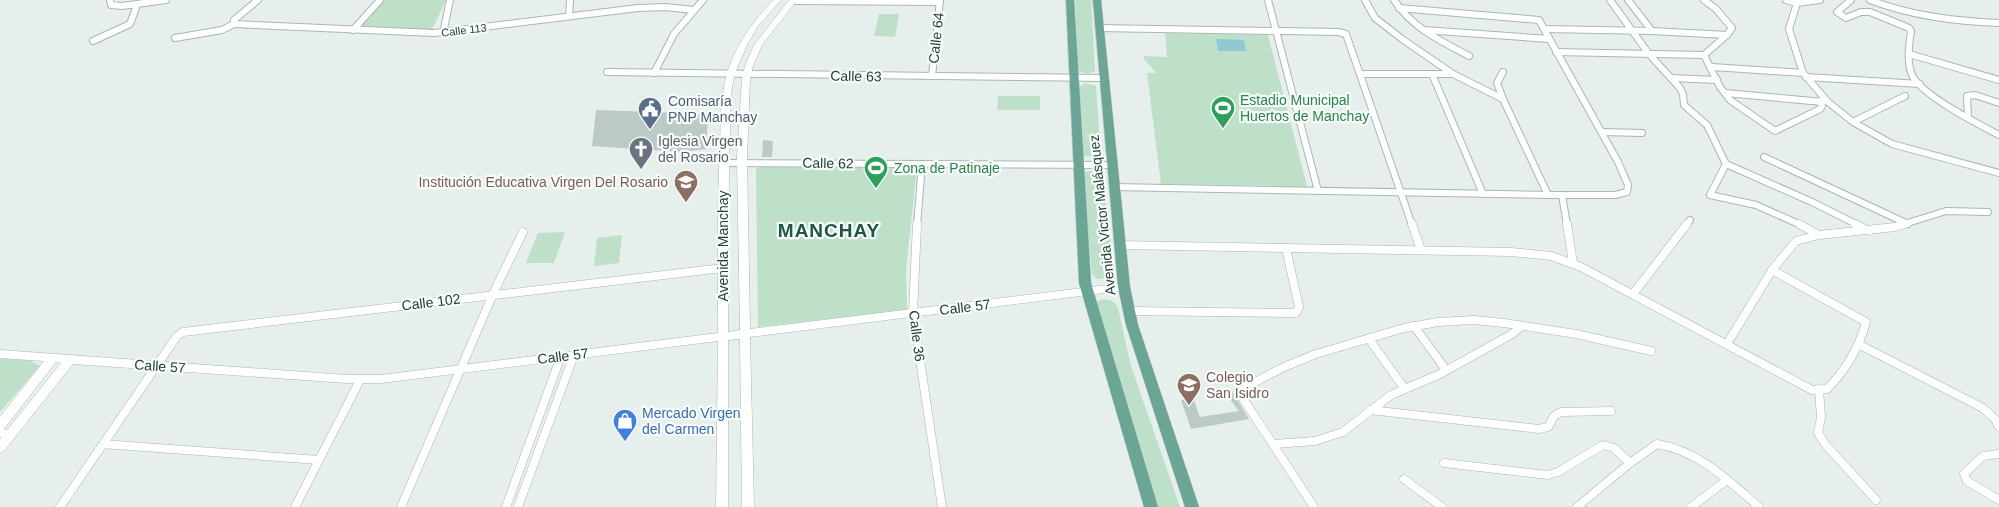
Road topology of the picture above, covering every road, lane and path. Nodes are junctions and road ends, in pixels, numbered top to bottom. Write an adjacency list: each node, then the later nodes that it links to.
1 (110, 0): 24 (street)
2 (166, 0): 24 (street)
3 (258, 0): 29 (street)
4 (380, 0): 32 (street)
5 (450, 0): 37 (street)
6 (570, 0): 27 (street)
7 (703, 0): 26 (street)
8 (777, 0): 51 (street, Avenida Manchay)
9 (792, 0): 22 (street); 52 (street, Avenida Manchay)
10 (1070, 0): 58 (main road, Avenida Victor Malásquez)
11 (1097, 0): 30 (main road, Avenida Victor Malásquez)
12 (1268, 0): 35 (street)
13 (1365, 0): 55 (street)
14 (1394, 0): 25 (street)
15 (1610, 0): 34 (street)
16 (1628, 0): 36 (street)
17 (1704, 0): 38 (street)
18 (1786, 0): 23 (street)
19 (1820, 0): 23 (street)
20 (1851, 0): 44 (street)
21 (1870, 0): 28 (street)
22 (940, 1): 57 (street, Calle 64)
23 (1797, 3): 56 (street)
24 (137, 5): 41 (street)
25 (1399, 8): 31 (street); 33 (street)
26 (694, 10): 27 (street, Calle 113); 50 (street)
27 (569, 16): 37 (street, Calle 113)
28 (1999, 23)
29 (234, 24): 32 (street, Calle 113); 39 (street)
30 (1099, 28): 35 (street); 59 (main road, Avenida Victor Malásquez)
31 (1545, 29): 34 (street); 40 (street)
32 (353, 30): 37 (street, Calle 113)
33 (1424, 30): 40 (street); 46 (street)
34 (1632, 30): 36 (street); 43 (street)
35 (1276, 31): 53 (street); 86 (street)
36 (1652, 31): 38 (street)
37 (443, 33)
38 (1727, 35): 45 (street)
39 (175, 38)
40 (1549, 39): 42 (street)
41 (93, 40)
42 (1556, 52): 43 (street); 74 (street)
43 (1649, 54): 45 (street); 60 (street)
44 (1908, 54): 62 (street); 64 (street)
45 (1704, 55): 47 (street)
46 (1468, 56)
47 (1712, 68): 56 (street); 61 (street)
48 (607, 72): 50 (street, Calle 63)
49 (1503, 72): 63 (street)
50 (654, 73): 51 (street, Calle 63)
51 (731, 73): 52 (street, Calle 63); 79 (street, Avenida Manchay)
52 (747, 74): 57 (street, Calle 63); 78 (street, Avenida Manchay)
53 (1360, 74): 54 (street); 87 (street)
54 (1432, 74): 55 (street); 88 (street)
55 (1453, 74): 65 (street)
56 (1805, 75): 64 (street); 70 (street)
57 (932, 76): 58 (street, Calle 63)
58 (1074, 77): 59 (street, Calle 63); 82 (main road, Avenida Victor Malásquez)
59 (1104, 78): 83 (main road, Avenida Victor Malásquez)
60 (1671, 78): 61 (street); 81 (street)
61 (1717, 80): 66 (street)
62 (1999, 80)
63 (1497, 83): 65 (street); 68 (street)
64 (1920, 84): 72 (street)
65 (1489, 92): 68 (street)
66 (1725, 93): 69 (street); 69 (street)
67 (1905, 96): 73 (street)
68 (1503, 99): 89 (street)
69 (1820, 101): 70 (street)
70 (1828, 102): 73 (street)
71 (1999, 102): 72 (street)
72 (1968, 118): 76 (street)
73 (1852, 122): 84 (street)
74 (1602, 132): 75 (street); 90 (street)
75 (1642, 133)
76 (1999, 135)
77 (1764, 157): 93 (street)
78 (742, 162): 79 (street, Calle 62); 80 (street, Calle 62); 111 (street, Avenida Manchay)
79 (724, 163): 101 (street, Avenida Manchay)
80 (922, 164): 82 (street, Calle 62); 108 (street, Calle 36)
81 (1726, 164): 94 (street); 96 (street)
82 (1078, 165): 83 (street, Calle 62); 104 (main road, Avenida Victor Malásquez)
83 (1112, 165): 85 (main road, Avenida Victor Malásquez)
84 (1999, 173)
85 (1114, 187): 86 (street); 97 (main road, Avenida Victor Malásquez)
86 (1318, 191): 87 (street)
87 (1400, 193): 88 (street); 99 (street)
88 (1483, 194): 89 (street)
89 (1548, 195): 90 (street)
90 (1562, 196): 100 (street)
91 (1988, 212): 93 (street)
92 (1690, 220): 106 (street)
93 (1908, 224): 94 (street)
94 (1869, 231): 96 (street)
95 (523, 232): 105 (street)
96 (1819, 235): 102 (street)
97 (1118, 246): 98 (street); 103 (main road, Avenida Victor Malásquez)
98 (1286, 248): 99 (street); 107 (street)
99 (1421, 250): 100 (street)
100 (1573, 263): 106 (street)
101 (723, 268): 105 (street, Calle 102); 112 (street, Avenida Manchay)
102 (1772, 270): 114 (street); 115 (street)
103 (1124, 287): 104 (street, Calle 57); 107 (main road, Avenida Victor Malásquez)
104 (1087, 292): 108 (street, Calle 57); 152 (main road, Avenida Victor Malásquez)
105 (493, 294): 122 (street, Calle 102); 123 (street)
106 (1633, 294): 114 (street)
107 (1129, 311): 153 (main road, Avenida Victor Malásquez)
108 (913, 313): 111 (street, Calle 57); 151 (street, Calle 36)
109 (1414, 326): 110 (street); 113 (street); 124 (street)
110 (1522, 326): 116 (street); 124 (street)
111 (744, 335): 112 (street, Calle 57); 150 (street, Avenida Manchay)
112 (723, 337): 118 (street, Calle 57); 149 (street, Avenida Manchay)
113 (1370, 339): 126 (street); 134 (street)
114 (1727, 344): 127 (street)
115 (1858, 344): 127 (street); 131 (street)
116 (1651, 352)
117 (0, 354): 120 (street, Calle 57)
118 (574, 354): 119 (street, Calle 57); 148 (street)
119 (562, 356): 123 (street, Calle 57); 147 (street)
120 (54, 357): 121 (street, Calle 57); 130 (street)
121 (71, 358): 122 (street, Calle 57); 132 (street)
122 (157, 366): 125 (street, Calle 57); 133 (street, Calle 102)
123 (462, 369): 125 (street, Calle 57); 146 (street)
124 (1446, 370): 126 (street)
125 (360, 380): 137 (street)
126 (1404, 388): 128 (street)
127 (1818, 389): 142 (street)
128 (1370, 410): 129 (street); 134 (street)
129 (1611, 411)
130 (0, 426)
131 (1999, 427)
132 (5, 434): 135 (street)
133 (103, 444): 137 (street); 144 (street, Calle 102)
134 (1274, 444): 154 (street)
135 (0, 448)
136 (1999, 454): 143 (street)
137 (319, 460): 145 (street)
138 (1444, 463): 139 (street)
139 (1630, 463): 141 (street); 156 (street)
140 (1404, 479): 155 (street)
141 (1727, 480): 157 (street); 158 (street)
142 (1876, 500)
143 (1999, 500)
144 (60, 507)
145 (295, 507)
146 (402, 507)
147 (506, 507)
148 (518, 507)
149 (722, 507)
150 (748, 507)
151 (942, 507)
152 (1151, 507)
153 (1192, 507)
154 (1314, 507)
155 (1442, 507)
156 (1578, 507)
157 (1691, 507)
158 (1759, 507)

